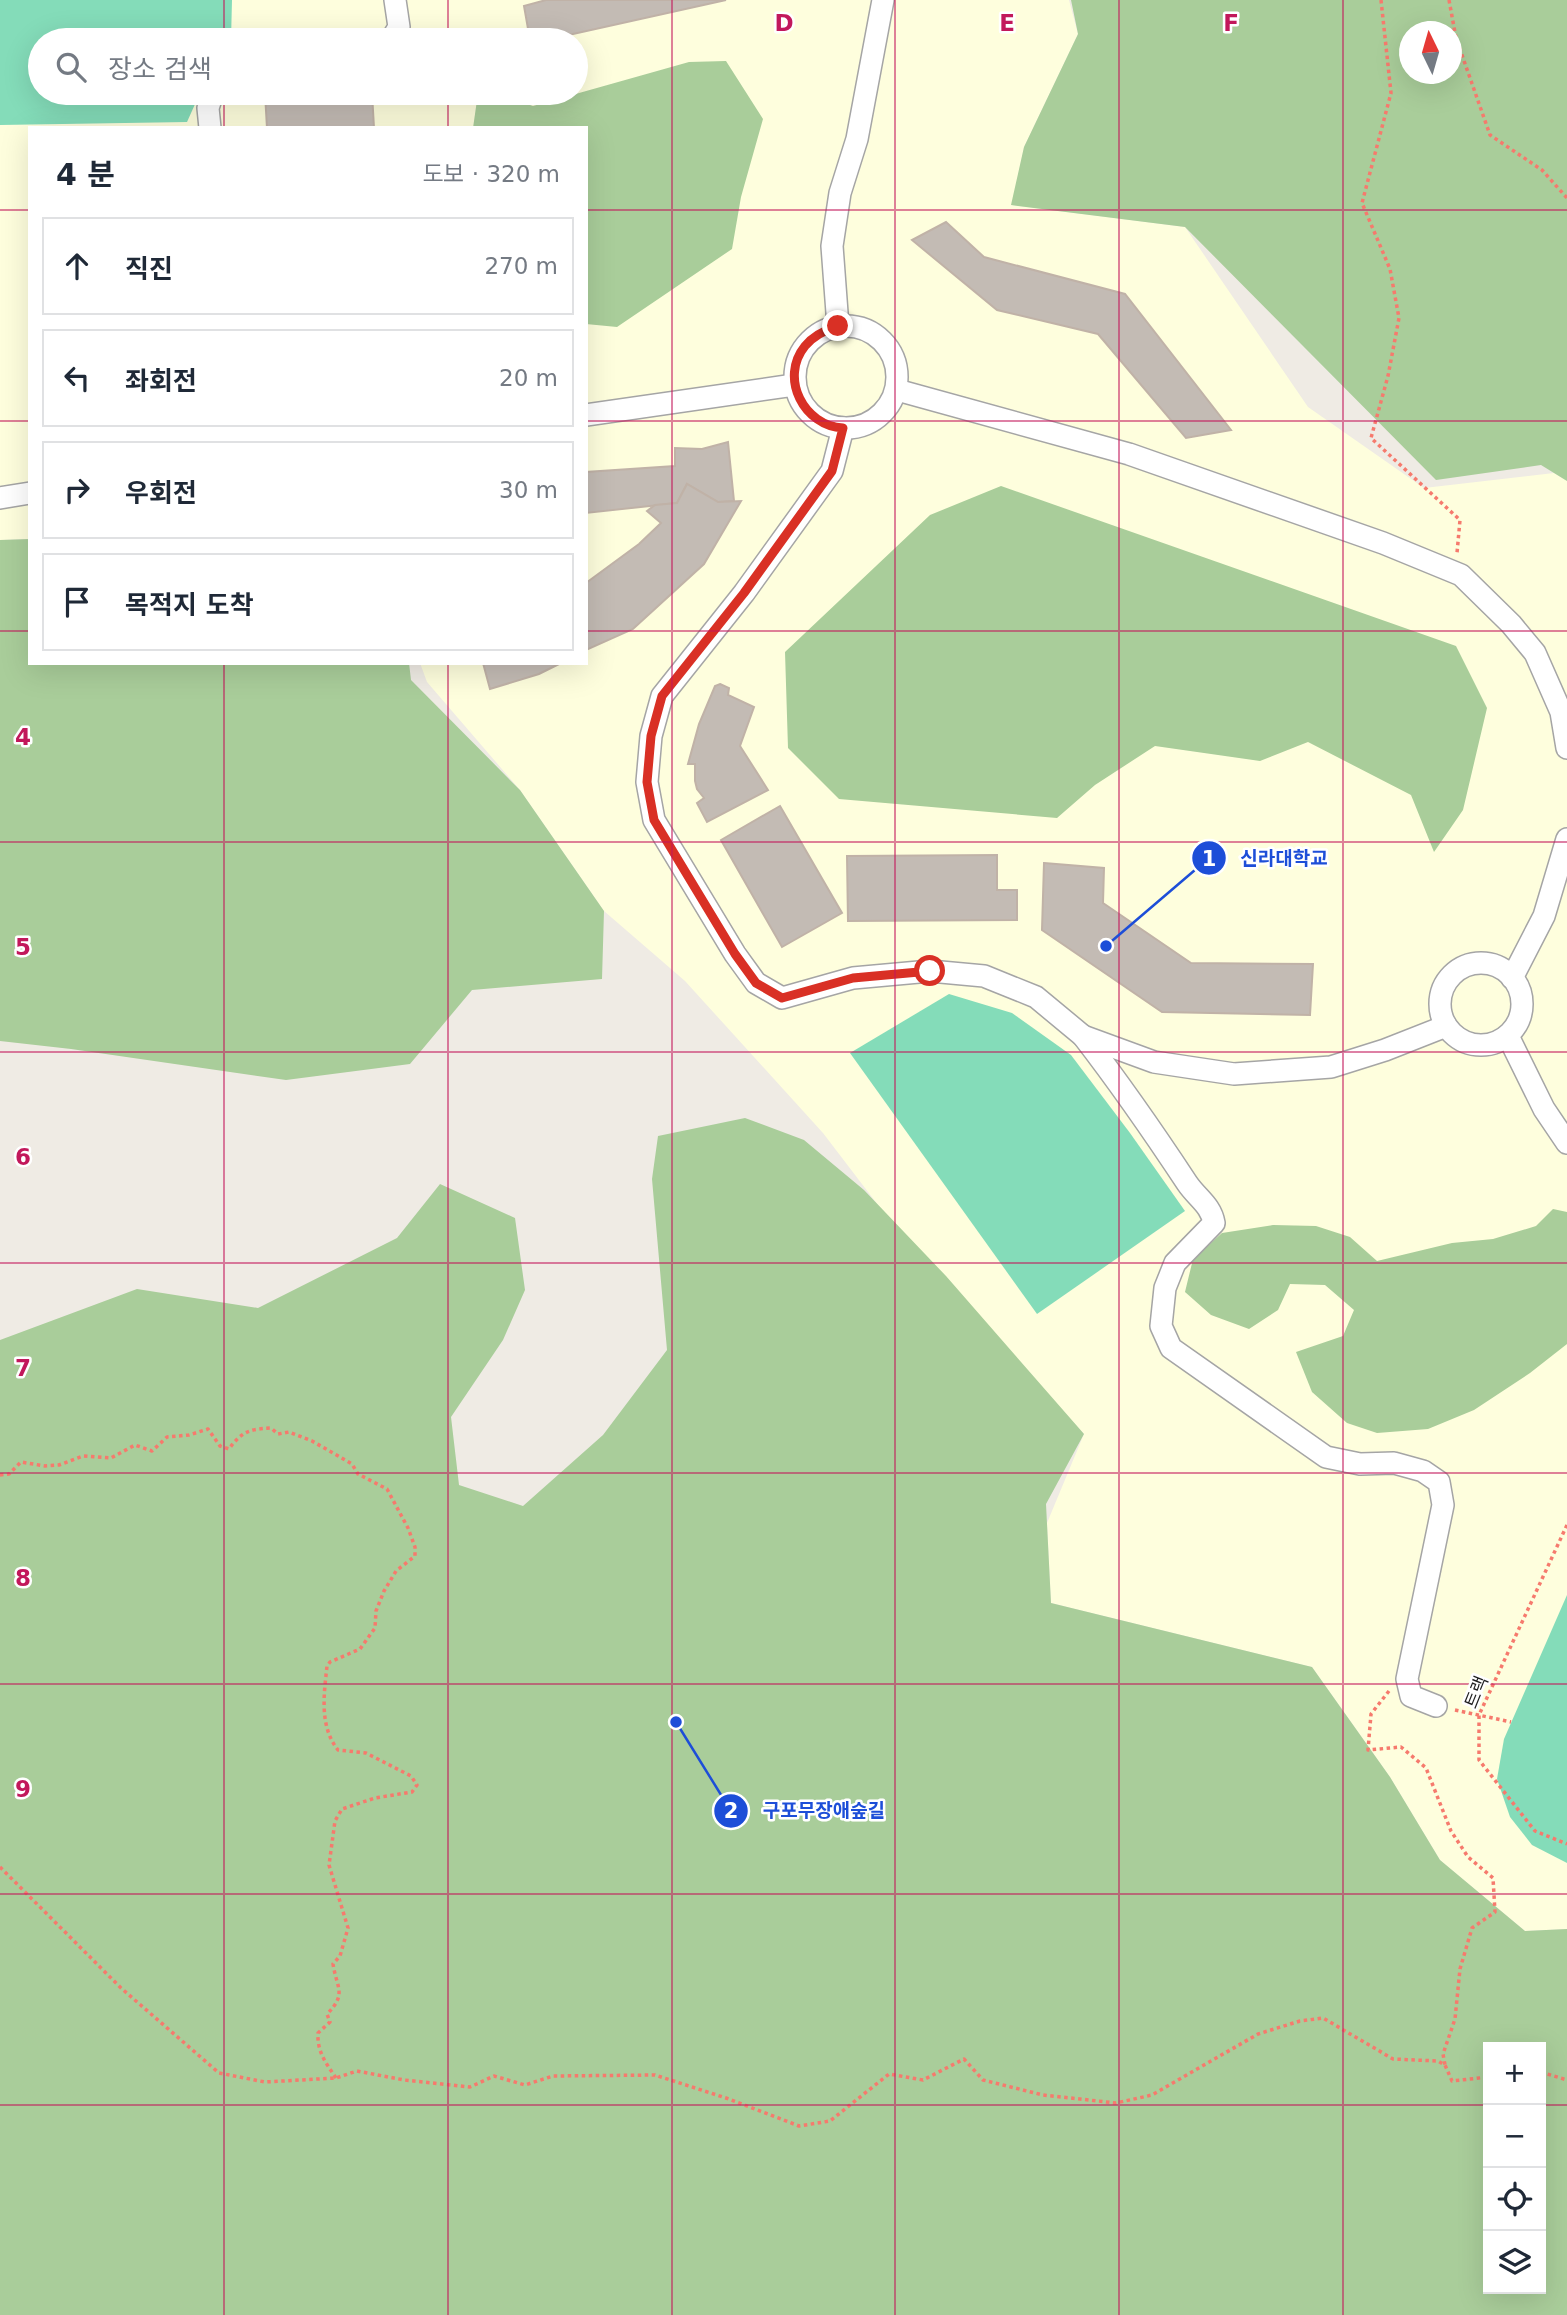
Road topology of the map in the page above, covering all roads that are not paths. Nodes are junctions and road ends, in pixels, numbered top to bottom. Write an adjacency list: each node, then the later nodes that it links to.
1 (395, 0): 3 (street)
2 (883, 0): 6 (street)
3 (398, 28)
4 (209, 105): 5 (street)
5 (210, 126)
6 (838, 326): 7 (street); 8 (street)
7 (794, 385): 9 (street); 10 (street)
8 (897, 390): 10 (street); 13 (street)
9 (588, 415)
10 (843, 428): 17 (street)
11 (28, 494): 12 (street)
12 (0, 498)
13 (1567, 748)
14 (1567, 839): 15 (street)
15 (1512, 978): 16 (street); 18 (street)
16 (1447, 1026): 17 (street); 18 (street)
17 (1083, 1036): 20 (street)
18 (1508, 1036): 19 (street)
19 (1567, 1143)
20 (1436, 1706)

